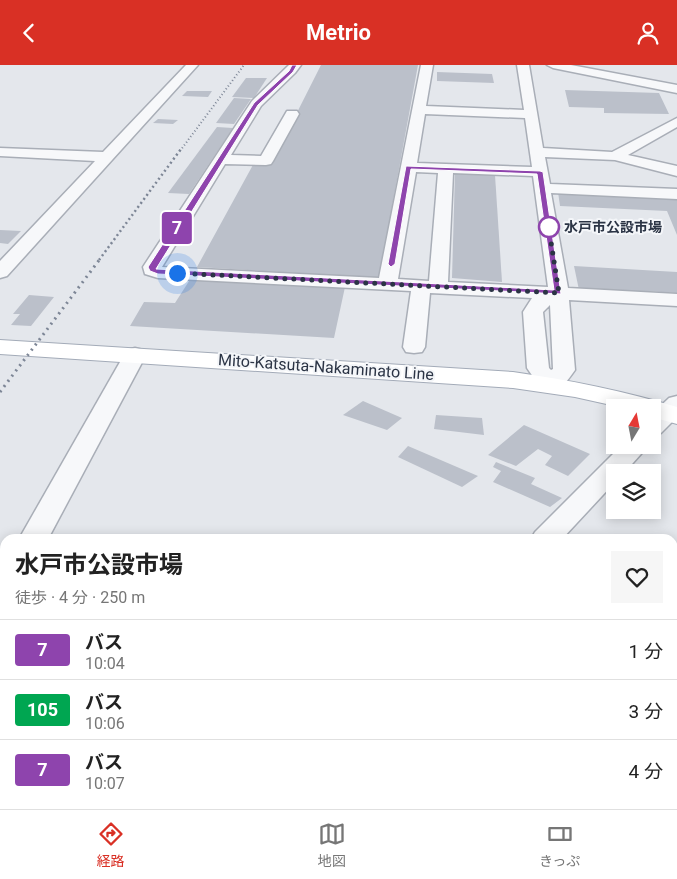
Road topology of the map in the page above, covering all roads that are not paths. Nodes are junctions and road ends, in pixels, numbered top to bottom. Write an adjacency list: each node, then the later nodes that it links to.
1 (192, 65): 14 (street)
2 (294, 65): 7 (street)
3 (427, 65): 8 (street)
4 (523, 65): 9 (street)
5 (553, 65): 6 (street)
6 (677, 89)
7 (279, 107): 15 (street); 15 (street)
8 (418, 110): 9 (street); 16 (street)
9 (531, 114): 12 (street)
10 (677, 122): 13 (street)
11 (0, 152): 14 (street)
12 (537, 152): 13 (street); 19 (street)
13 (616, 156): 18 (street)
14 (107, 157): 21 (street)
15 (222, 159): 22 (street)
16 (408, 167): 17 (street); 22 (street)
17 (446, 168): 19 (street); 23 (street)
18 (677, 171)
19 (541, 180): 20 (street); 25 (street)
20 (677, 194)
21 (0, 272)
22 (388, 284): 23 (street)
23 (429, 286): 24 (street); 29 (street)
24 (499, 290): 25 (street); 27 (street)
25 (559, 293): 26 (street); 27 (street); 31 (street)
26 (677, 300)
27 (533, 312): 31 (street)
28 (0, 347): 30 (main road, Mito-Katsuta-Nakaminato Line)
29 (414, 347)
30 (135, 355): 31 (main road, Mito-Katsuta-Nakaminato Line); 34 (street)
31 (550, 385): 32 (main road, Mito-Katsuta-Nakaminato Line)
32 (663, 412)
33 (627, 454): 35 (street)
34 (36, 534)
35 (550, 534)

